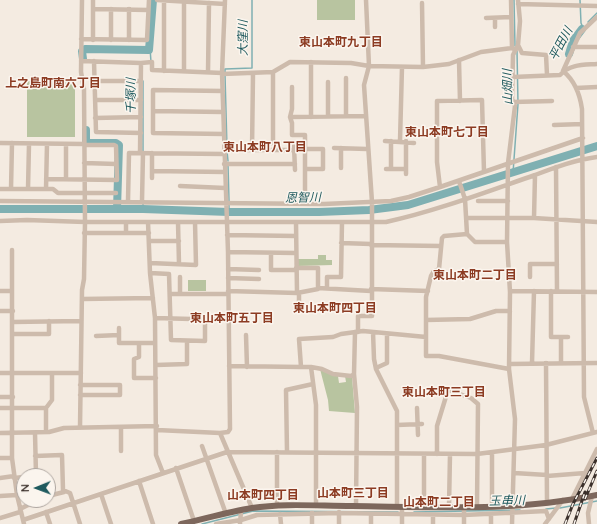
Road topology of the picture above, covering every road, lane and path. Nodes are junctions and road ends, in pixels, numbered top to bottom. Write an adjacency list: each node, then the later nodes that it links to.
1 (82, 0): 23 (street)
2 (94, 0): 14 (street)
3 (149, 0): 17 (street)
4 (156, 0): 5 (street)
5 (166, 0): 8 (street); 39 (street)
6 (366, 0): 36 (street)
7 (511, 0): 18 (street)
8 (185, 1): 9 (street); 40 (street)
9 (206, 2): 10 (street); 42 (street)
10 (225, 2): 44 (street)
11 (518, 2): 13 (street); 28 (street)
12 (422, 3): 38 (street)
13 (597, 6)
14 (94, 9): 15 (street); 24 (street)
15 (111, 9): 16 (street); 25 (street)
16 (129, 9): 17 (street); 26 (street)
17 (148, 10): 26 (street)
18 (512, 17): 21 (street); 28 (street)
19 (597, 17): 29 (street)
20 (486, 18): 21 (street)
21 (495, 18): 22 (street)
22 (495, 27)
23 (81, 39): 24 (street); 31 (street)
24 (93, 40): 25 (street)
25 (111, 40): 26 (street)
26 (129, 40)
27 (597, 47): 29 (street)
28 (515, 48): 30 (street); 46 (street); 47 (street)
29 (573, 48): 41 (street)
30 (459, 60): 38 (street); 58 (street)
31 (82, 61): 32 (street); 86 (street)
32 (94, 62): 34 (street); 49 (street)
33 (311, 62): 36 (street); 43 (street); 63 (street)
34 (141, 63): 39 (street); 50 (street)
35 (597, 64): 41 (street)
36 (369, 66): 37 (street); 66 (street)
37 (402, 67): 38 (street); 76 (street)
38 (423, 67)
39 (164, 71): 40 (street)
40 (184, 71): 42 (street)
41 (563, 71): 46 (street); 54 (street)
42 (208, 72): 44 (street)
43 (273, 72): 45 (street); 81 (street)
44 (222, 74): 45 (street); 55 (street)
45 (253, 74): 91 (street)
46 (547, 75): 47 (street)
47 (515, 77): 60 (street)
48 (346, 78): 65 (street)
49 (94, 81): 50 (street); 56 (street)
50 (141, 81): 57 (street)
51 (328, 82): 64 (street)
52 (292, 87): 67 (street)
53 (597, 87): 54 (street)
54 (576, 88): 71 (street)
55 (223, 91): 61 (street); 62 (street)
56 (95, 100): 57 (street); 68 (street)
57 (141, 100): 69 (street)
58 (460, 101): 108 (street); 117 (street)
59 (552, 101): 60 (street)
60 (516, 102): 98 (street)
61 (153, 111): 62 (street); 73 (street)
62 (223, 112): 73 (street)
63 (311, 116): 64 (street); 67 (street)
64 (328, 116): 65 (street)
65 (346, 116): 66 (street)
66 (366, 116): 90 (street)
67 (290, 117): 89 (street)
68 (95, 118): 69 (street); 72 (street)
69 (141, 118): 72 (street)
70 (554, 124): 71 (street)
71 (582, 124): 74 (street)
72 (141, 133): 93 (street)
73 (224, 134): 92 (street)
74 (583, 138): 95 (street); 98 (street)
75 (391, 141): 76 (street); 77 (street); 78 (street)
76 (400, 141): 77 (street)
77 (406, 141): 82 (street)
78 (385, 142)
79 (0, 143): 80 (street)
80 (12, 143): 83 (street); 120 (street)
81 (264, 143)
82 (414, 143)
83 (29, 144): 84 (street); 121 (street)
84 (47, 144): 85 (street); 112 (street)
85 (66, 144): 86 (street); 110 (street)
86 (84, 144): 97 (street); 99 (street)
87 (334, 148): 88 (street)
88 (341, 148): 90 (street); 103 (street)
89 (304, 149): 104 (street); 104 (street)
90 (367, 149): 134 (street)
91 (252, 150): 92 (street); 101 (street)
92 (224, 152): 94 (street); 100 (street)
93 (142, 153): 94 (street); 127 (street); 128 (street)
94 (152, 153): 106 (street)
95 (583, 157): 96 (street); 102 (street); 141 (street)
96 (597, 157)
97 (84, 163): 99 (street); 113 (street)
98 (510, 163): 108 (street); 115 (street)
99 (116, 164): 113 (street)
100 (224, 164): 101 (street); 107 (street)
101 (295, 164): 105 (street)
102 (556, 167): 109 (street); 138 (street)
103 (341, 168)
104 (306, 169): 133 (street)
105 (295, 170)
106 (152, 171): 107 (street); 111 (street)
107 (224, 172): 118 (street)
108 (484, 172): 114 (street)
109 (535, 175): 115 (street); 137 (street)
110 (66, 178): 112 (street); 113 (street)
111 (152, 178)
112 (46, 179): 122 (street)
113 (84, 179): 123 (street)
114 (459, 182): 117 (street); 125 (street)
115 (508, 183): 125 (street); 130 (street)
116 (180, 186): 118 (street)
117 (440, 187): 134 (street)
118 (225, 188): 132 (street)
119 (0, 189): 120 (street)
120 (11, 189): 121 (street)
121 (28, 189): 122 (street)
122 (46, 189): 123 (street)
123 (85, 192): 124 (street); 131 (street)
124 (116, 194)
125 (464, 198): 135 (street); 149 (street)
126 (0, 201): 131 (street)
127 (128, 201)
128 (142, 201)
129 (478, 201): 130 (street)
130 (508, 201): 136 (street)
131 (85, 203): 132 (street); 139 (street)
132 (228, 203): 133 (street); 140 (street)
133 (304, 203): 134 (street)
134 (372, 203): 149 (street)
135 (467, 218): 136 (street); 154 (street)
136 (508, 218): 137 (street); 159 (street)
137 (534, 218): 138 (street)
138 (556, 220): 141 (street); 169 (street)
139 (85, 221): 142 (street); 143 (street); 151 (street)
140 (226, 221): 146 (street); 147 (street); 155 (street)
141 (583, 221): 150 (street); 188 (street)
142 (0, 222)
143 (126, 222): 144 (street); 152 (street)
144 (148, 222): 145 (street); 153 (street)
145 (178, 222): 146 (street); 158 (street)
146 (195, 222): 168 (street)
147 (296, 222): 148 (street); 156 (street)
148 (342, 222): 149 (street); 160 (street)
149 (372, 222): 161 (street)
150 (597, 222)
151 (84, 232): 152 (street); 194 (street)
152 (126, 233): 153 (street)
153 (149, 234): 157 (street)
154 (467, 234): 159 (street); 162 (street)
155 (227, 235): 156 (street); 164 (street)
156 (296, 236): 166 (street)
157 (149, 241): 158 (street); 167 (street)
158 (178, 241): 168 (street)
159 (507, 242): 184 (street)
160 (341, 243): 161 (street); 179 (street)
161 (371, 245): 162 (street); 180 (street)
162 (441, 246): 183 (street)
163 (12, 250): 182 (street)
164 (228, 252): 165 (street); 170 (street)
165 (271, 253): 166 (street); 171 (street)
166 (296, 253): 171 (street)
167 (150, 263): 168 (street); 173 (street)
168 (179, 264)
169 (557, 264): 175 (street); 186 (street)
170 (228, 269): 172 (street); 176 (street)
171 (296, 269): 178 (street); 190 (street)
172 (259, 270)
173 (150, 273): 191 (street); 193 (street)
174 (180, 277): 192 (street)
175 (530, 277)
176 (228, 278): 177 (street); 187 (street)
177 (259, 279)
178 (318, 288): 179 (street); 190 (street)
179 (327, 288): 180 (street)
180 (371, 290): 183 (street); 208 (street)
181 (0, 291): 182 (street)
182 (12, 291): 197 (street)
183 (428, 291): 203 (street)
184 (510, 291): 185 (street); 198 (street)
185 (534, 291): 186 (street); 222 (street)
186 (554, 291): 188 (street); 216 (street)
187 (228, 292): 190 (street); 192 (street); 202 (street)
188 (584, 292): 189 (street); 221 (street)
189 (597, 292)
190 (298, 293): 195 (street)
191 (170, 294): 192 (street); 200 (street)
192 (180, 294)
193 (153, 298): 194 (street); 199 (street)
194 (82, 299): 205 (street)
195 (299, 304)
196 (0, 311): 197 (street)
197 (12, 311): 206 (street)
198 (510, 311): 203 (street); 230 (street)
199 (155, 318): 200 (street); 219 (street)
200 (171, 318): 201 (street); 218 (street)
201 (205, 320): 202 (street); 218 (street)
202 (228, 320): 227 (street)
203 (426, 320): 215 (street)
204 (50, 321): 205 (street); 206 (street); 210 (street)
205 (81, 321): 236 (street)
206 (12, 322): 210 (street)
207 (119, 328): 212 (street)
208 (357, 332): 209 (street); 231 (street); 237 (street)
209 (373, 332): 211 (street); 232 (street)
210 (12, 334): 234 (street)
211 (387, 334): 215 (street); 232 (street)
212 (119, 335): 214 (street); 220 (street)
213 (246, 335): 228 (street)
214 (96, 336)
215 (426, 337): 230 (street)
216 (562, 337): 217 (street); 224 (street)
217 (568, 337)
218 (187, 340): 226 (street)
219 (155, 342): 220 (street); 226 (street)
220 (139, 343): 238 (street)
221 (584, 362): 224 (street); 225 (street); 256 (street)
222 (532, 363): 223 (street); 230 (street)
223 (546, 363): 224 (street); 262 (street)
224 (561, 363)
225 (597, 363)
226 (156, 364): 238 (street)
227 (230, 366): 228 (street); 260 (street)
228 (247, 367): 231 (street)
229 (311, 367): 231 (street); 237 (street); 239 (street)
230 (509, 367): 265 (street)
231 (301, 368)
232 (376, 368): 251 (street)
233 (0, 373): 234 (street)
234 (13, 373): 235 (street); 245 (street)
235 (52, 373): 236 (street); 248 (street)
236 (81, 373): 240 (street)
237 (354, 374): 271 (street)
238 (156, 378): 254 (street)
239 (313, 384): 269 (street); 270 (street)
240 (80, 385): 243 (street); 243 (street)
241 (440, 388): 242 (street)
242 (448, 390): 275 (street); 277 (street)
243 (80, 395): 252 (street)
244 (0, 397): 245 (street)
245 (13, 397): 247 (street)
246 (0, 408): 247 (street)
247 (13, 408): 248 (street); 258 (street)
248 (46, 408): 255 (street)
249 (417, 408): 250 (street)
250 (420, 424): 251 (street); 261 (street)
251 (397, 425): 273 (street)
252 (80, 427): 253 (street); 255 (street)
253 (121, 427): 254 (street); 266 (street)
254 (157, 428): 260 (street); 284 (street)
255 (46, 432): 259 (street)
256 (595, 432): 262 (street)
257 (0, 433): 258 (street)
258 (13, 433): 259 (street); 280 (street)
259 (34, 433): 278 (street)
260 (220, 433): 267 (street)
261 (418, 434)
262 (546, 445): 265 (street); 287 (street)
263 (202, 446): 281 (street)
264 (597, 449): 286 (street)
265 (516, 450): 272 (street); 285 (street)
266 (121, 451)
267 (227, 452): 268 (street); 281 (street); 309 (street)
268 (277, 452): 269 (street); 301 (street)
269 (287, 452): 270 (street)
270 (317, 452): 271 (street); 302 (street)
271 (357, 453): 273 (street); 303 (street)
272 (492, 453): 277 (street); 305 (street)
273 (398, 454): 274 (street); 312 (street)
274 (424, 454): 275 (street); 306 (street)
275 (437, 454): 276 (street)
276 (450, 454): 277 (street); 307 (street)
277 (477, 454): 304 (street)
278 (35, 456): 282 (street); 291 (street)
279 (0, 458): 280 (street)
280 (12, 458): 288 (street)
281 (207, 458): 283 (street); 318 (street)
282 (36, 468)
283 (176, 468): 284 (street); 325 (street)
284 (163, 473): 290 (street)
285 (514, 473): 287 (street); 313 (street)
286 (584, 473): 287 (street); 297 (street)
287 (546, 475): 300 (street)
288 (14, 477): 289 (street); 294 (street)
289 (0, 478)
290 (139, 481): 293 (street); 331 (street)
291 (64, 492): 292 (street); 299 (street)
292 (56, 494)
293 (101, 494): 299 (street); 330 (street)
294 (16, 495): 296 (street)
295 (594, 495): 297 (main road); 344 (street)
296 (0, 496)
297 (572, 499): 298 (main road)
298 (563, 500): 300 (main road); 324 (street)
299 (74, 503): 316 (street); 329 (street)
300 (547, 503): 313 (main road)
301 (277, 506): 302 (main road); 309 (main road)
302 (316, 506): 311 (main road)
303 (356, 506): 311 (main road); 312 (main road)
304 (477, 506): 305 (main road); 315 (main road)
305 (492, 506): 313 (main road)
306 (424, 507): 307 (main road); 312 (main road)
307 (449, 507): 315 (main road)
308 (24, 508): 310 (street)
309 (252, 508): 314 (main road)
310 (20, 510): 323 (street); 326 (street)
311 (339, 510): 317 (street); 320 (street); 336 (street)
312 (401, 510): 320 (street); 321 (street); 338 (street)
313 (512, 510): 322 (street); 324 (street); 342 (street)
314 (241, 511): 318 (main road); 327 (street)
315 (464, 511): 321 (street); 322 (street); 340 (street)
316 (46, 512): 326 (street); 328 (street)
317 (312, 513): 319 (street); 335 (street)
318 (226, 514): 325 (main road)
319 (280, 514): 327 (street); 334 (street)
320 (371, 514): 337 (street)
321 (433, 515): 339 (street)
322 (492, 515): 341 (street)
323 (0, 518)
324 (550, 519): 343 (street)
325 (194, 521): 332 (main road)
326 (23, 522)
327 (240, 522): 333 (street)
328 (50, 524)
329 (80, 524)
330 (111, 524)
331 (153, 524)
332 (181, 524)
333 (216, 524)
334 (281, 524)
335 (312, 524)
336 (339, 524)
337 (371, 524)
338 (402, 524)
339 (433, 524)
340 (464, 524)
341 (491, 524)
342 (512, 524)
343 (545, 524)
344 (589, 524)

